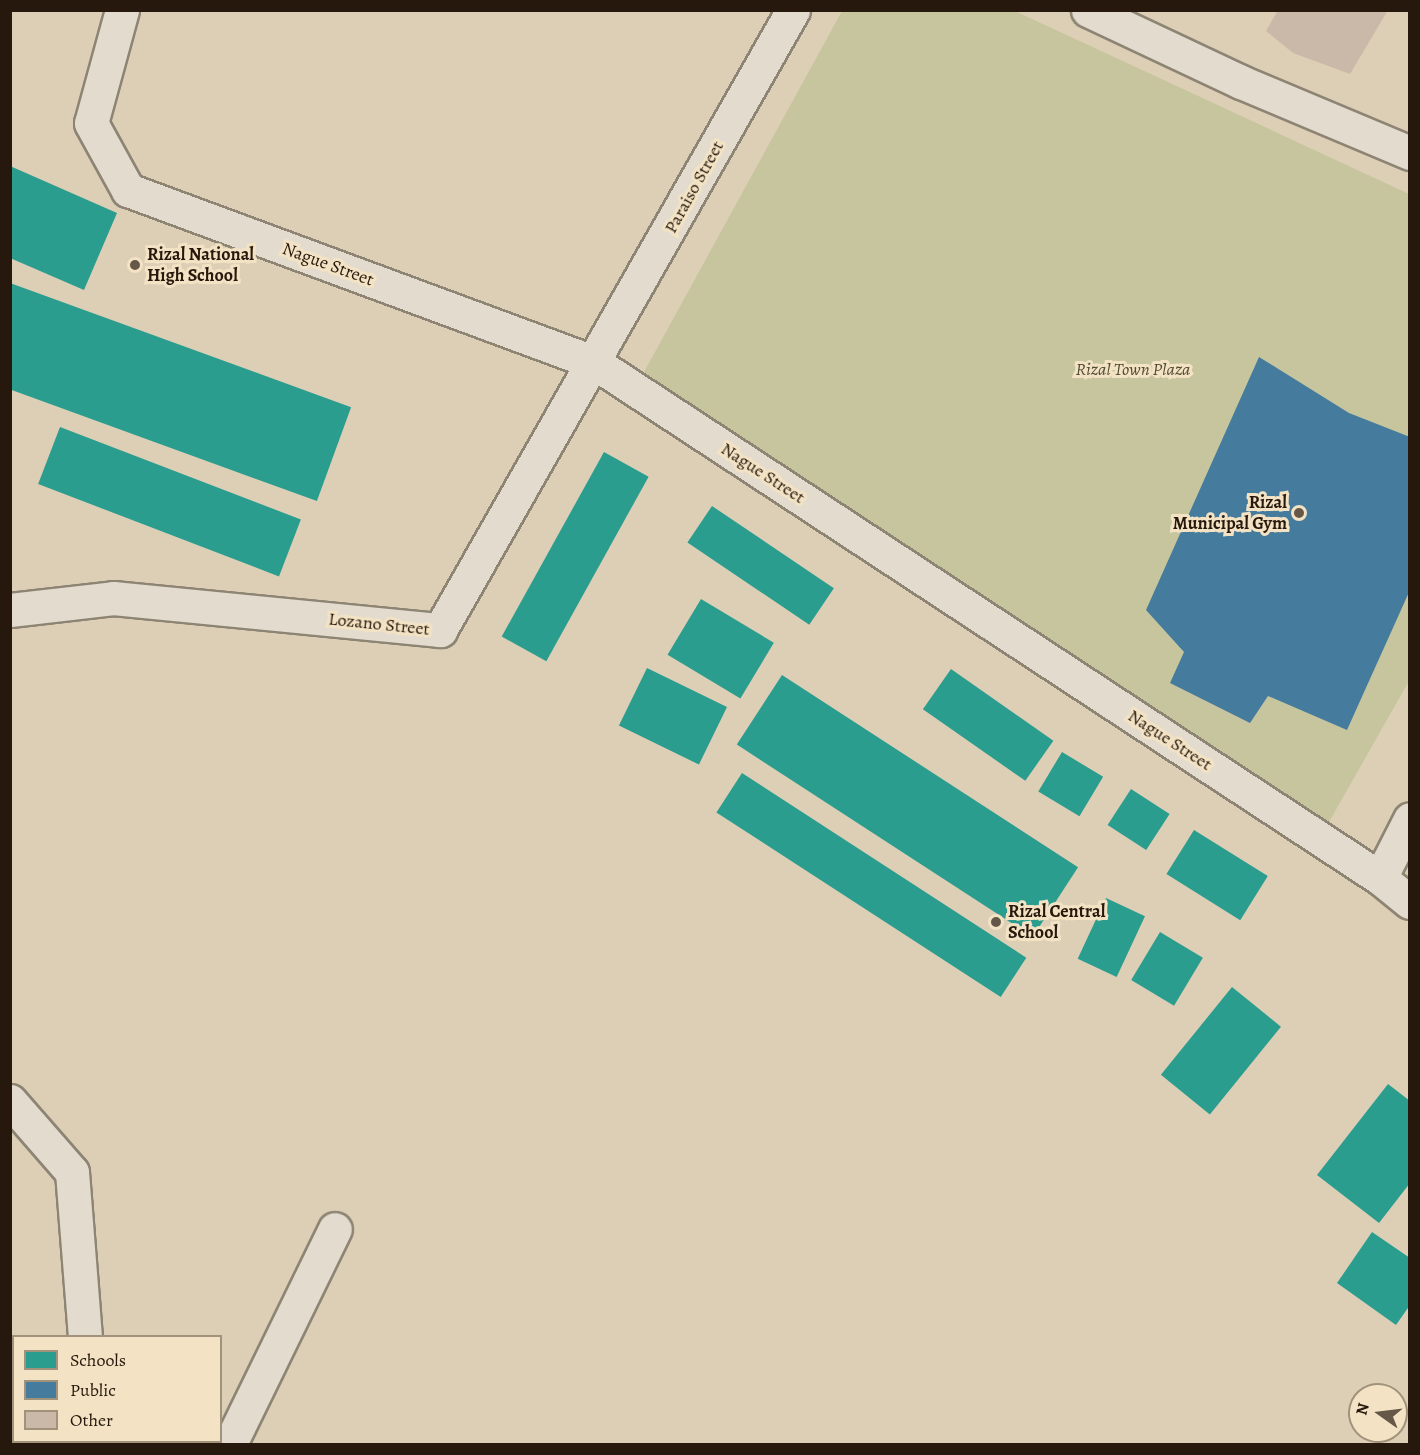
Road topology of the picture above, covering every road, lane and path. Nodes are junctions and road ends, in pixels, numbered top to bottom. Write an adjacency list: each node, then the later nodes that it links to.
1 (122, 10): 5 (street, Nague Street)
2 (793, 10): 5 (street, Paraiso Street)
3 (1088, 10): 4 (street)
4 (1410, 153)
5 (595, 363): 6 (street, Lozano Street); 8 (street, Nague Street)
6 (10, 610)
7 (1410, 819): 8 (street)
8 (1380, 878): 9 (street, Nague Street)
9 (1410, 902)
10 (10, 1101): 12 (street)
11 (334, 1229): 13 (street)
12 (85, 1335)
13 (230, 1444)

